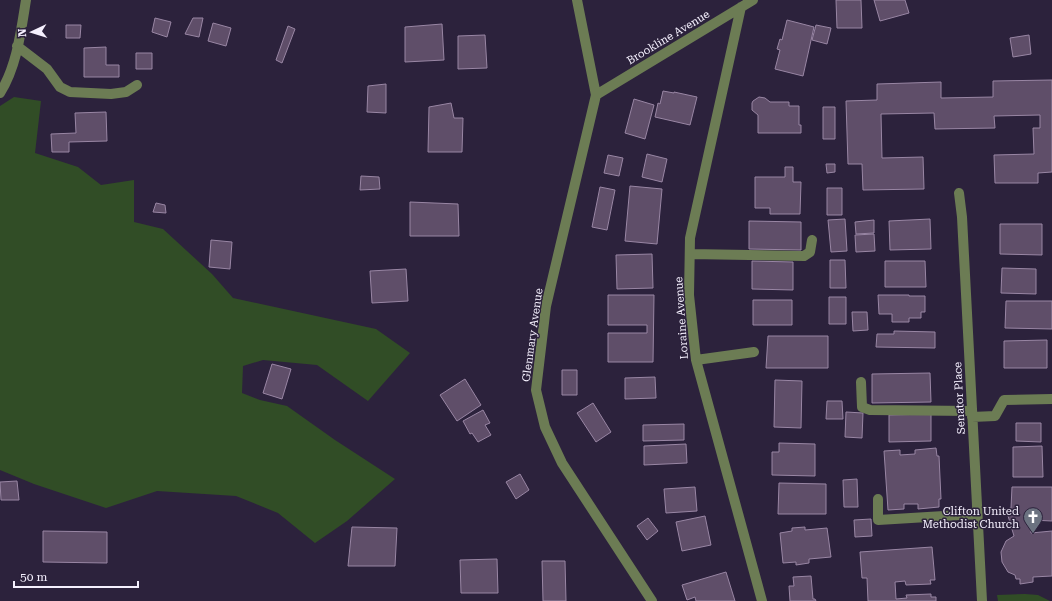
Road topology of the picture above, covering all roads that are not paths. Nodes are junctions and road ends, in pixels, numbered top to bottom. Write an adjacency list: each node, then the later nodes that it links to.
1 (26, 0): 5 (street)
2 (577, 0): 8 (street, Glenmary Avenue)
3 (753, 0): 4 (street, Brookline Avenue)
4 (741, 7): 8 (street, Brookline Avenue); 11 (street, Loraine Avenue)
5 (17, 46): 6 (street); 7 (street)
6 (137, 85)
7 (0, 93)
8 (596, 95): 19 (street, Glenmary Avenue)
9 (959, 193): 16 (street, Senator Place)
10 (812, 240): 11 (street)
11 (690, 254): 13 (street, Loraine Avenue)
12 (754, 352): 13 (street)
13 (696, 360): 20 (street, Loraine Avenue)
14 (861, 382): 16 (street)
15 (1052, 399): 16 (street)
16 (972, 414): 18 (street, Senator Place)
17 (878, 499): 18 (street)
18 (977, 514): 21 (street, Senator Place)
19 (652, 601)
20 (762, 601)
21 (982, 601)

